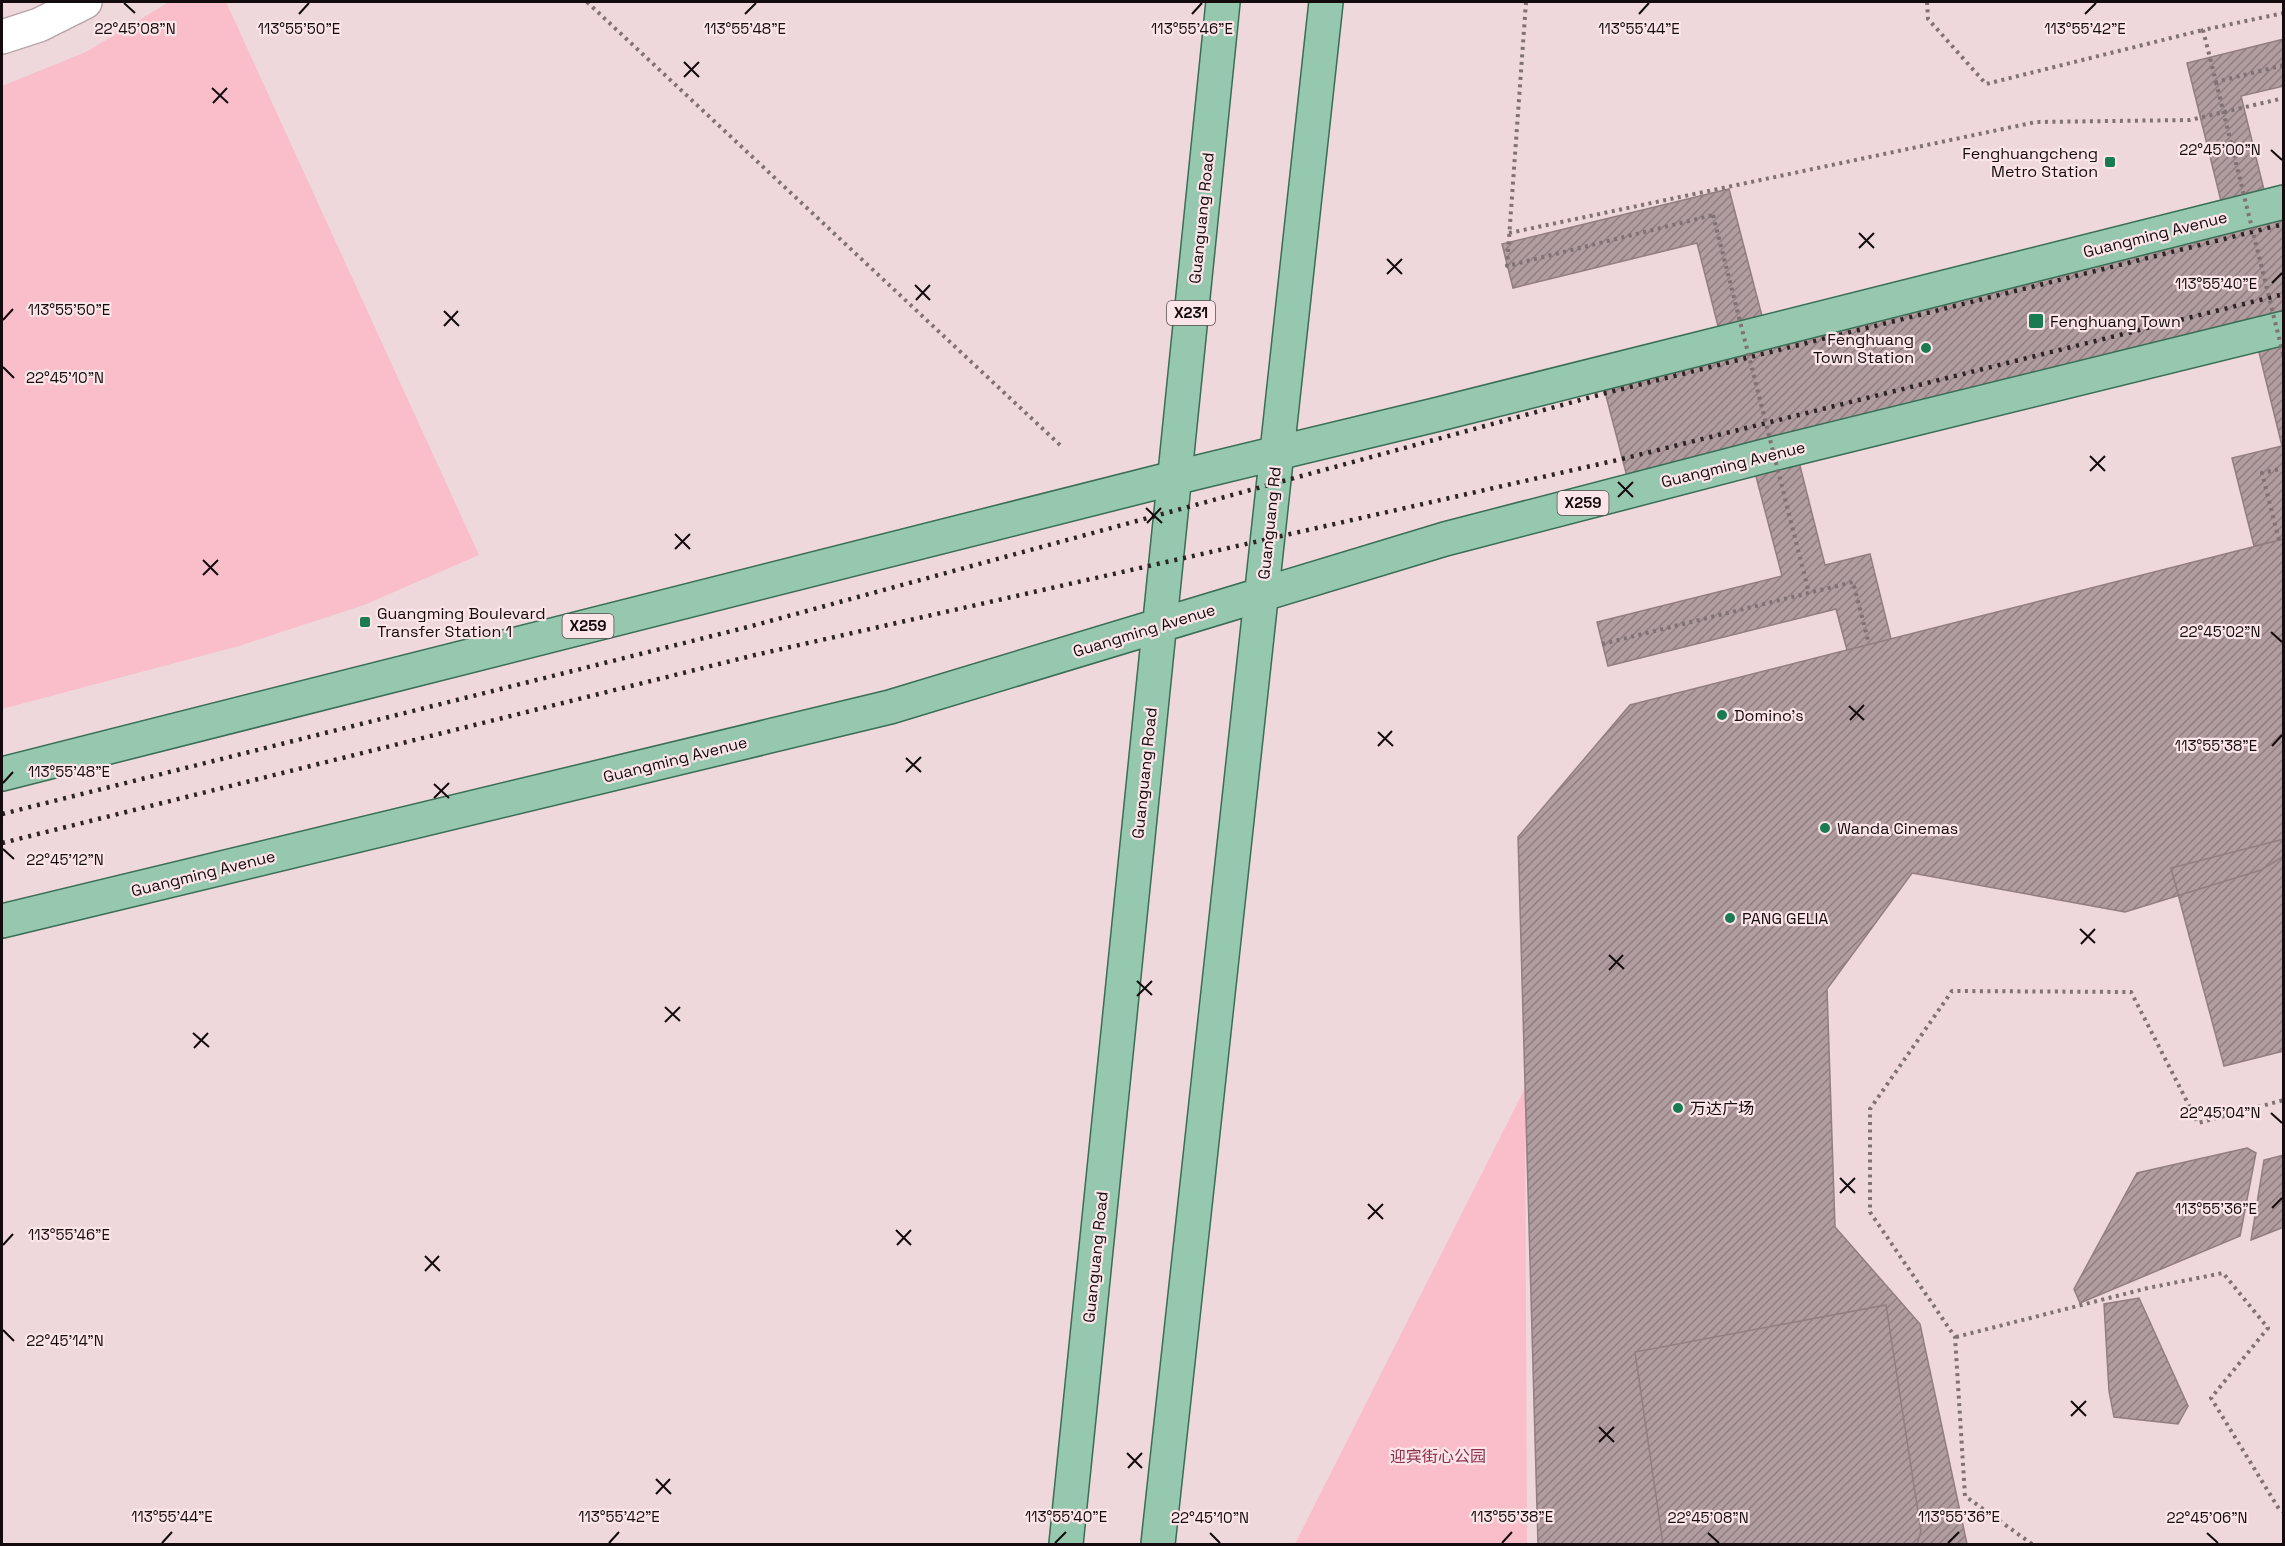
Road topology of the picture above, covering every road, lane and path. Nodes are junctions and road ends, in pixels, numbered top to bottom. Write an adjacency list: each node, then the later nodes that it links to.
1 (86, 2): 9 (street)
2 (587, 2): 17 (path)
3 (1223, 2): 20 (main road, Guanguang Road / X231)
4 (1326, 2): 18 (main road)
5 (1526, 2): 14 (path)
6 (1927, 2): 8 (path)
7 (2283, 14): 8 (path)
8 (2203, 30): 11 (path)
9 (2, 37)
10 (2283, 65): 11 (path)
11 (2216, 82): 16 (path, bridge)
12 (2283, 98): 14 (path)
13 (2283, 202): 18 (main road, Guangming Avenue / X259)
14 (1509, 232): 22 (path, bridge)
15 (2283, 328): 23 (main road, Guangming Avenue / X259)
16 (2283, 358)
17 (1060, 445)
18 (1277, 453): 20 (main road, Guangming Avenue / X259); 23 (main road, Guanguang Rd)
19 (2283, 468): 21 (path)
20 (1174, 478): 24 (main road, Guanguang Road / X231); 27 (main road, Guangming Avenue / X259)
21 (2279, 540)
22 (1809, 593): 25 (path); 26 (path)
23 (1261, 594): 24 (main road, Guangming Avenue / X259); 33 (main road)
24 (1159, 625): 28 (main road, Guangming Avenue / X259); 32 (main road, Guanguang Road)
25 (1602, 644)
26 (1869, 644)
27 (2, 774)
28 (2, 921)
29 (2283, 1100): 30 (path)
30 (1955, 1337): 31 (path); 34 (path)
31 (2283, 1512)
32 (1066, 1545)
33 (1158, 1545)
34 (2032, 1545)

